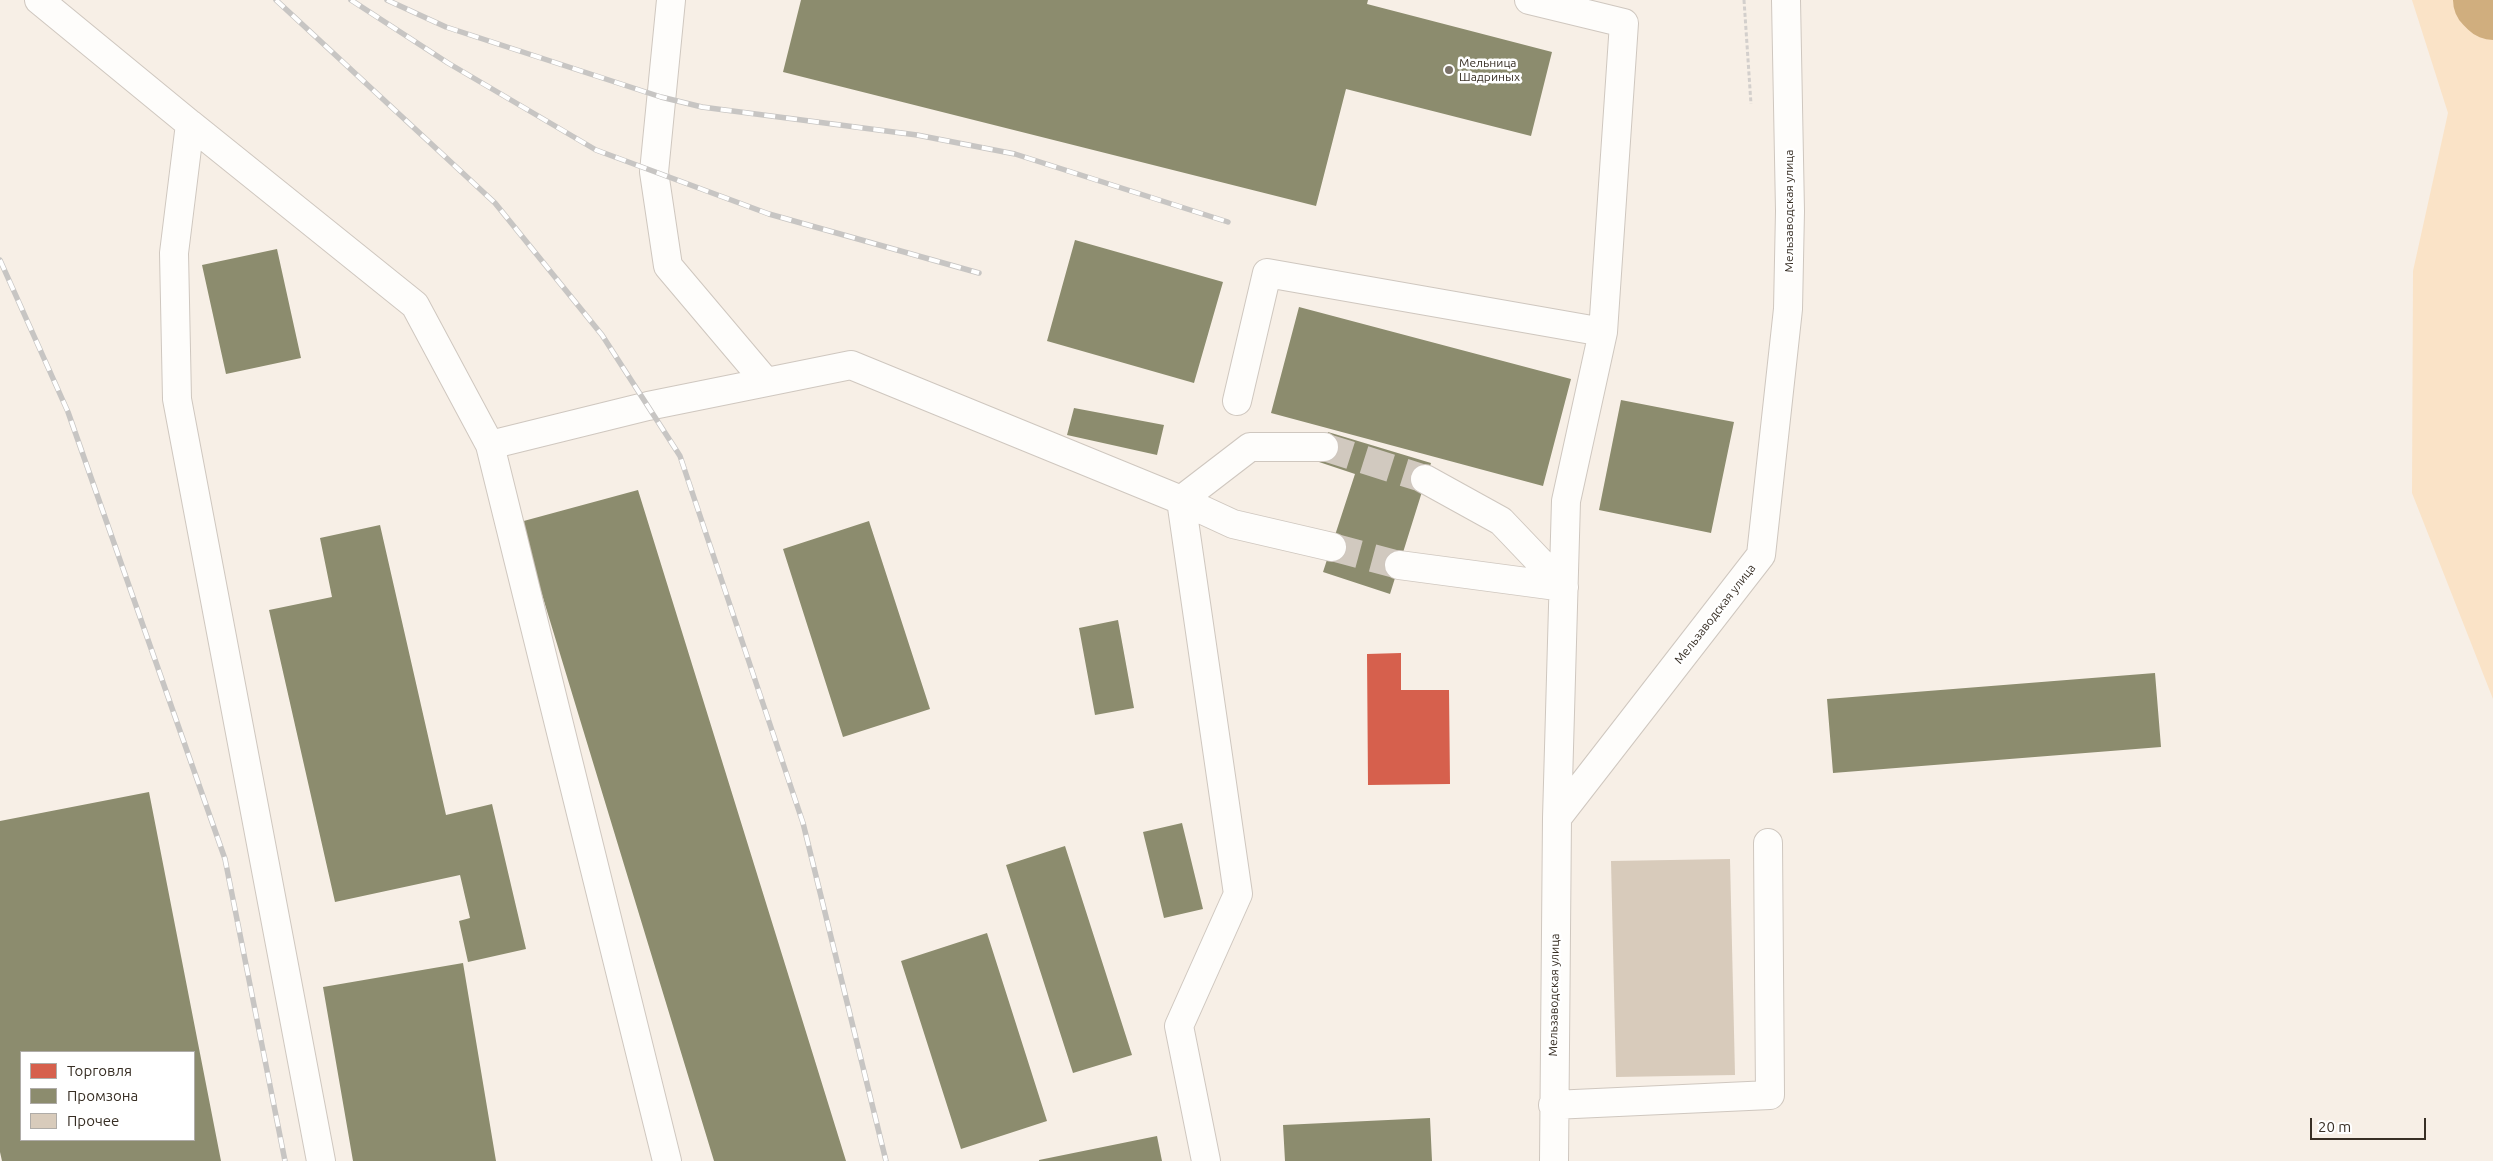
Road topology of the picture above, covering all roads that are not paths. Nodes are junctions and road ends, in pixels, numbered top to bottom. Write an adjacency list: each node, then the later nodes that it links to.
1 (39, 0): 5 (street)
2 (671, 0): 7 (street)
3 (1529, 0): 6 (street)
4 (1786, 0): 16 (street, Мельзаводская улица)
5 (190, 124): 9 (street); 19 (street)
6 (1603, 332): 8 (street); 15 (street)
7 (766, 382): 9 (street); 12 (street)
8 (1237, 401)
9 (490, 445): 20 (street)
10 (1324, 447): 12 (street)
11 (1425, 479): 15 (street)
12 (1180, 500): 13 (street); 21 (street)
13 (1332, 547)
14 (1399, 566): 15 (street)
15 (1564, 587): 16 (street)
16 (1557, 818): 18 (street, Мельзаводская улица)
17 (1768, 843): 18 (street)
18 (1553, 1105): 22 (street, Мельзаводская улица)
19 (321, 1161)
20 (667, 1161)
21 (1206, 1161)
22 (1554, 1161)

